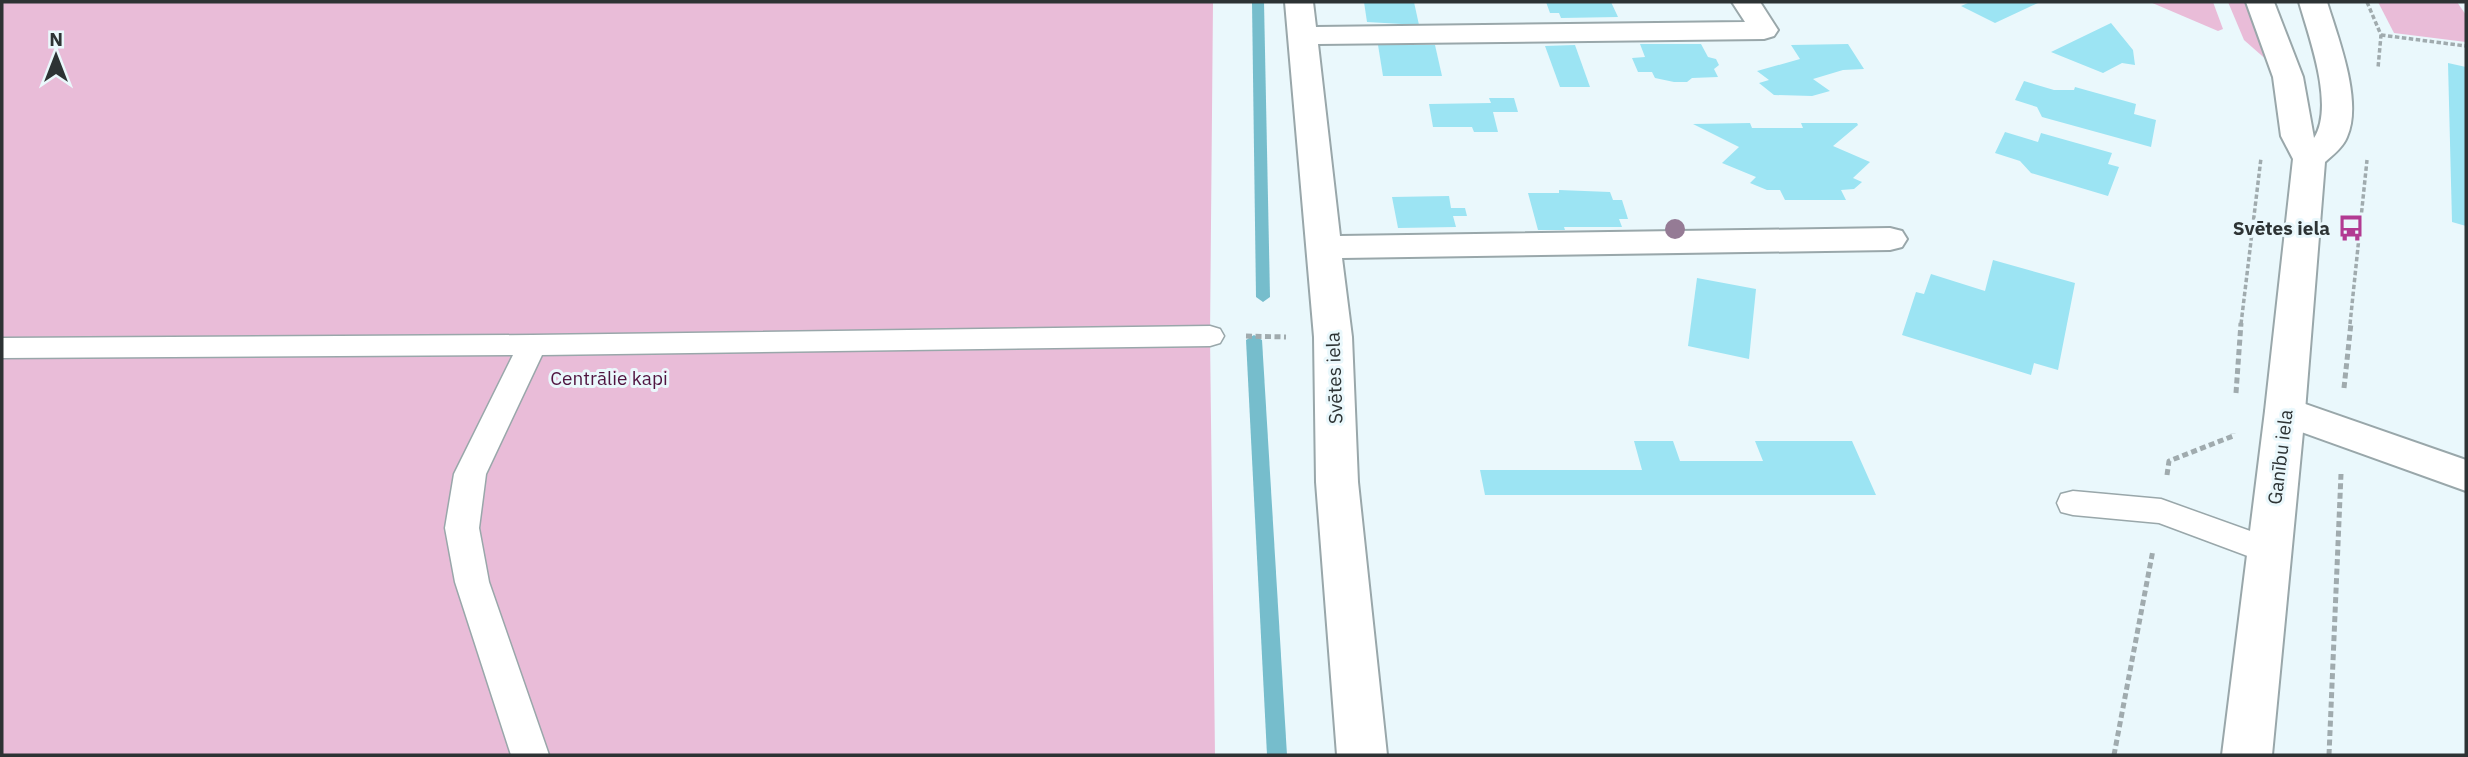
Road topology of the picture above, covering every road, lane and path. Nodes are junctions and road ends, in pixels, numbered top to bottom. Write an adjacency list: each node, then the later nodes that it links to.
1 (1746, 2): 5 (main road)
2 (2260, 2): 11 (main road, Ganību iela)
3 (2313, 2): 11 (main road)
4 (2367, 2): 6 (path)
5 (1300, 19): 13 (main road, Svētes iela)
6 (2381, 35): 7 (path); 8 (path)
7 (2466, 46)
8 (2377, 76)
9 (2263, 145): 18 (path)
10 (2368, 156): 21 (path)
11 (2309, 159): 19 (main road, Ganību iela)
12 (1890, 239): 13 (main road)
13 (1324, 247): 15 (main road, Svētes iela)
14 (1210, 336): 15 (path); 16 (lane)
15 (1333, 337): 28 (main road, Svētes iela)
16 (532, 345): 17 (lane); 27 (lane)
17 (2, 348)
18 (2236, 394)
19 (2286, 411): 21 (main road); 26 (main road, Ganību iela)
20 (2234, 422): 23 (path)
21 (2343, 432): 22 (main road); 31 (path)
22 (2466, 476)
23 (2166, 483)
24 (2073, 503): 26 (lane)
25 (2153, 548): 29 (path)
26 (2269, 551): 30 (main road, Ganību iela)
27 (530, 755)
28 (1362, 755)
29 (2114, 755)
30 (2247, 755)
31 (2329, 755)

